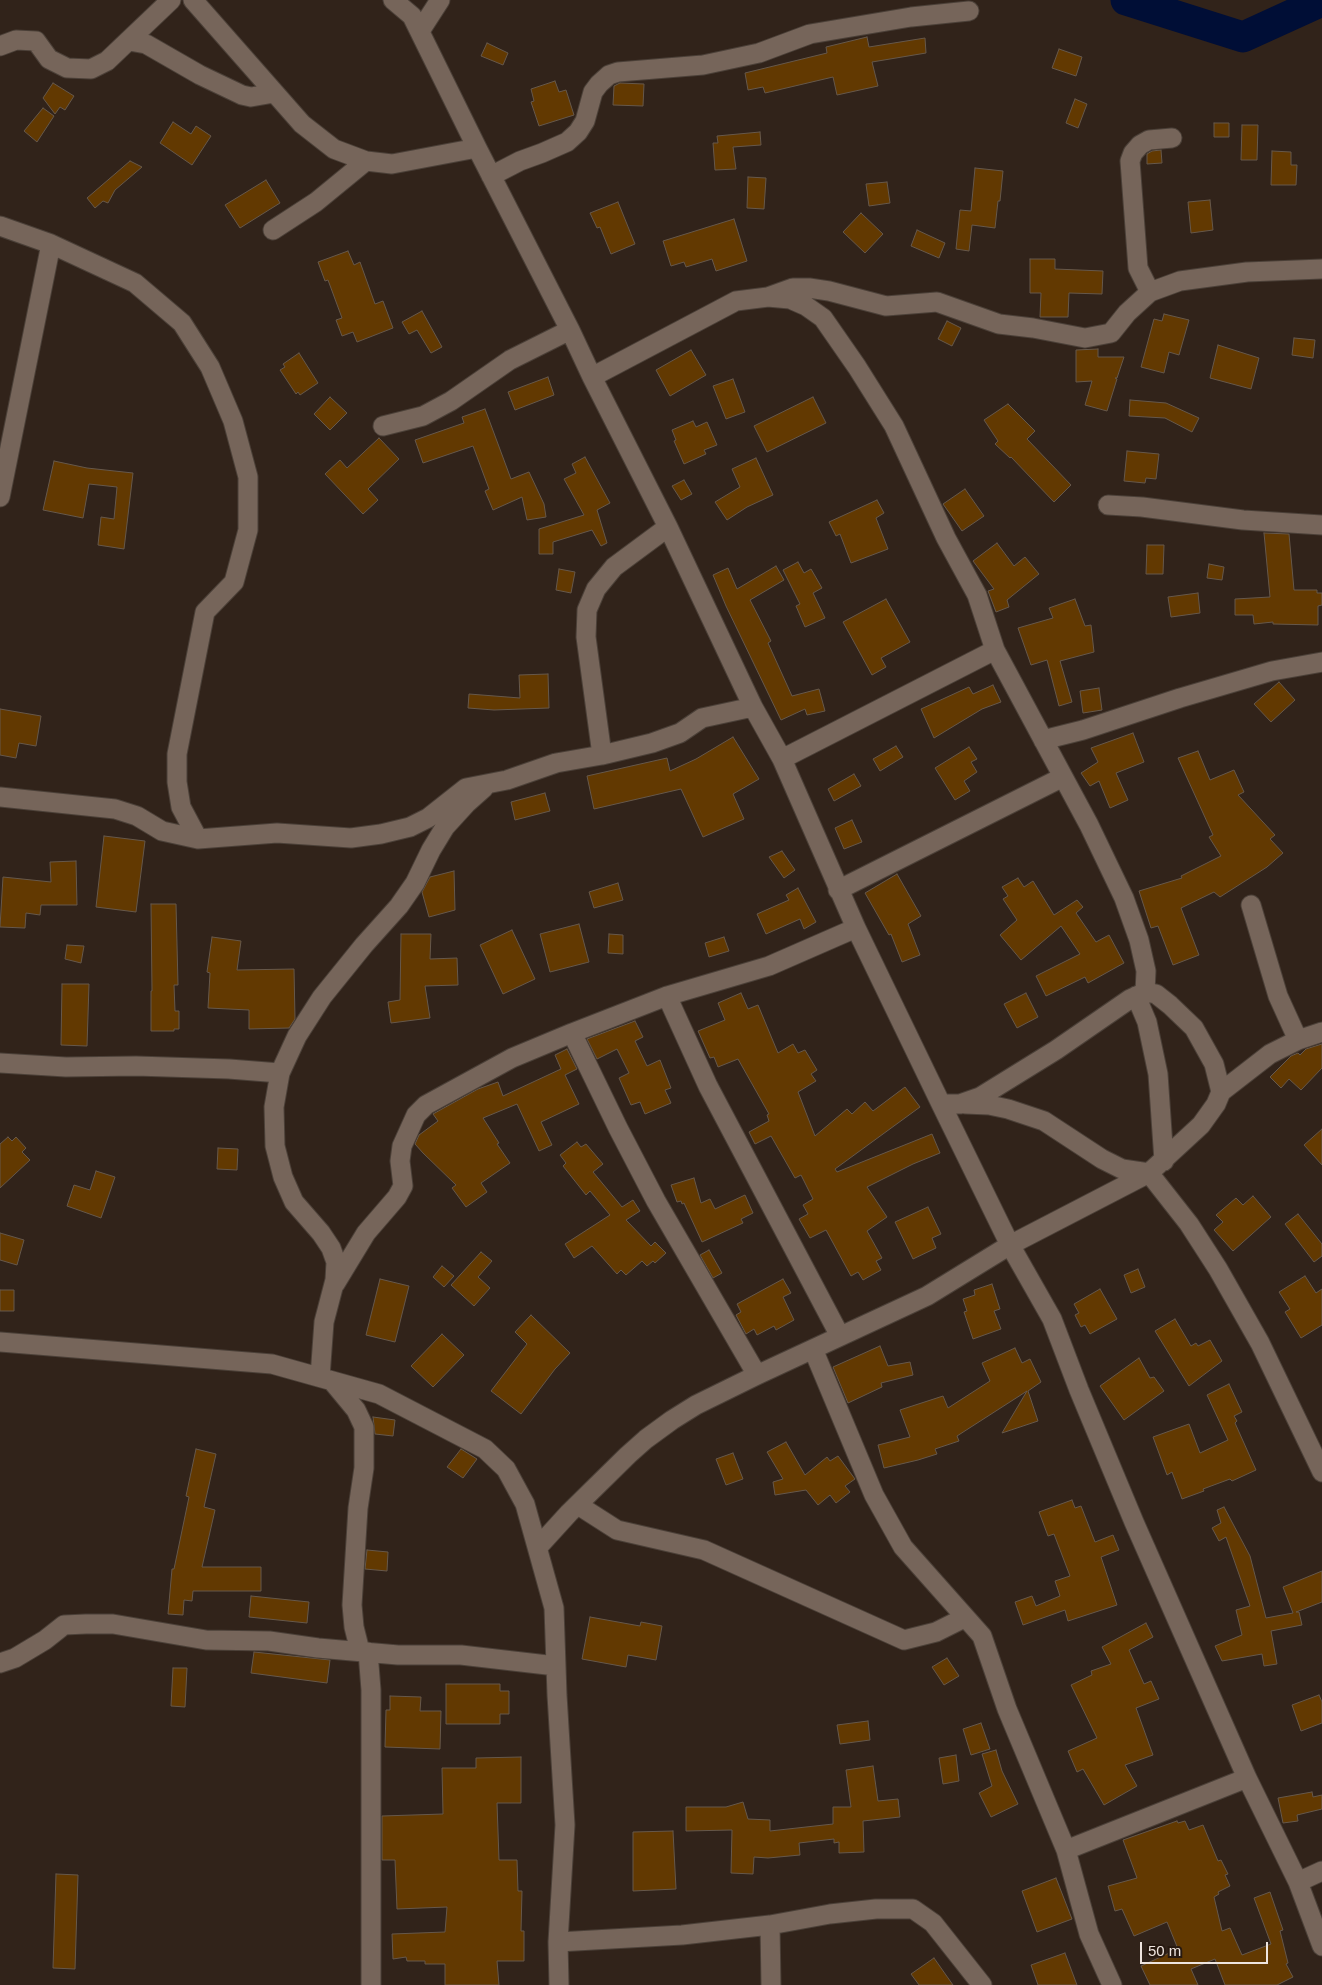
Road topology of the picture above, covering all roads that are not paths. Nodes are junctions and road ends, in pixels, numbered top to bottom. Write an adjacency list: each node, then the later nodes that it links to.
1 (171, 0): 7 (street)
2 (193, 0): 9 (street)
3 (393, 0): 6 (street)
4 (440, 0): 6 (street)
5 (969, 11): 13 (street)
6 (420, 31): 11 (street)
7 (129, 41): 8 (street); 9 (street)
8 (0, 46)
9 (274, 93): 12 (street)
10 (1172, 138): 18 (street)
11 (476, 148): 12 (street); 13 (street)
12 (366, 161): 15 (street)
13 (491, 176): 20 (street)
14 (0, 226): 16 (street)
15 (274, 230)
16 (52, 244): 23 (street); 36 (street)
17 (1322, 269): 18 (street)
18 (1150, 292): 19 (street)
19 (768, 297): 21 (street); 27 (street)
20 (570, 330): 21 (street); 22 (street)
21 (592, 377): 26 (street)
22 (383, 426)
23 (0, 497)
24 (1108, 505): 25 (street)
25 (1322, 525)
26 (668, 527): 29 (street); 31 (street)
27 (995, 650): 30 (street); 32 (street)
28 (1322, 662): 30 (street)
29 (753, 707): 31 (street); 32 (street)
30 (1043, 740): 33 (street)
31 (602, 755): 34 (street)
32 (782, 759): 37 (street)
33 (1063, 777): 37 (street); 40 (street)
34 (489, 784): 36 (street); 46 (street)
35 (0, 797): 36 (street)
36 (198, 839)
37 (838, 890): 39 (street)
38 (1251, 905): 44 (street)
39 (856, 928): 41 (street); 48 (street)
40 (1140, 994): 47 (street); 49 (street); 50 (street)
41 (667, 996): 43 (street); 54 (street)
42 (1322, 1032): 44 (street)
43 (572, 1033): 53 (street); 57 (street)
44 (1298, 1040): 47 (street)
45 (0, 1063): 46 (street)
46 (280, 1072): 53 (street)
47 (1221, 1092): 50 (street)
48 (941, 1104): 49 (street); 52 (street)
49 (960, 1104): 51 (street)
50 (1164, 1161): 51 (street)
51 (1148, 1173): 52 (street); 59 (street)
52 (1010, 1246): 54 (street); 66 (street)
53 (333, 1287): 58 (street)
54 (840, 1336): 56 (street)
55 (0, 1342): 58 (street)
56 (813, 1349): 57 (street); 62 (street)
57 (757, 1375): 60 (street)
58 (326, 1379): 61 (street); 63 (street)
59 (1320, 1462)
60 (578, 1505): 61 (street); 62 (street)
61 (538, 1547): 65 (street)
62 (964, 1618): 67 (street)
63 (364, 1651): 64 (street); 65 (street); 73 (street)
64 (0, 1663)
65 (556, 1666): 71 (street)
66 (1247, 1778): 67 (street); 69 (street)
67 (1066, 1850): 77 (street)
68 (1322, 1871): 69 (street)
69 (1298, 1882): 72 (street)
70 (770, 1925): 71 (street); 75 (street); 76 (street)
71 (558, 1942): 74 (street)
72 (1322, 1946)
73 (371, 1985)
74 (559, 1985)
75 (771, 1985)
76 (982, 1985)
77 (1112, 1985)

